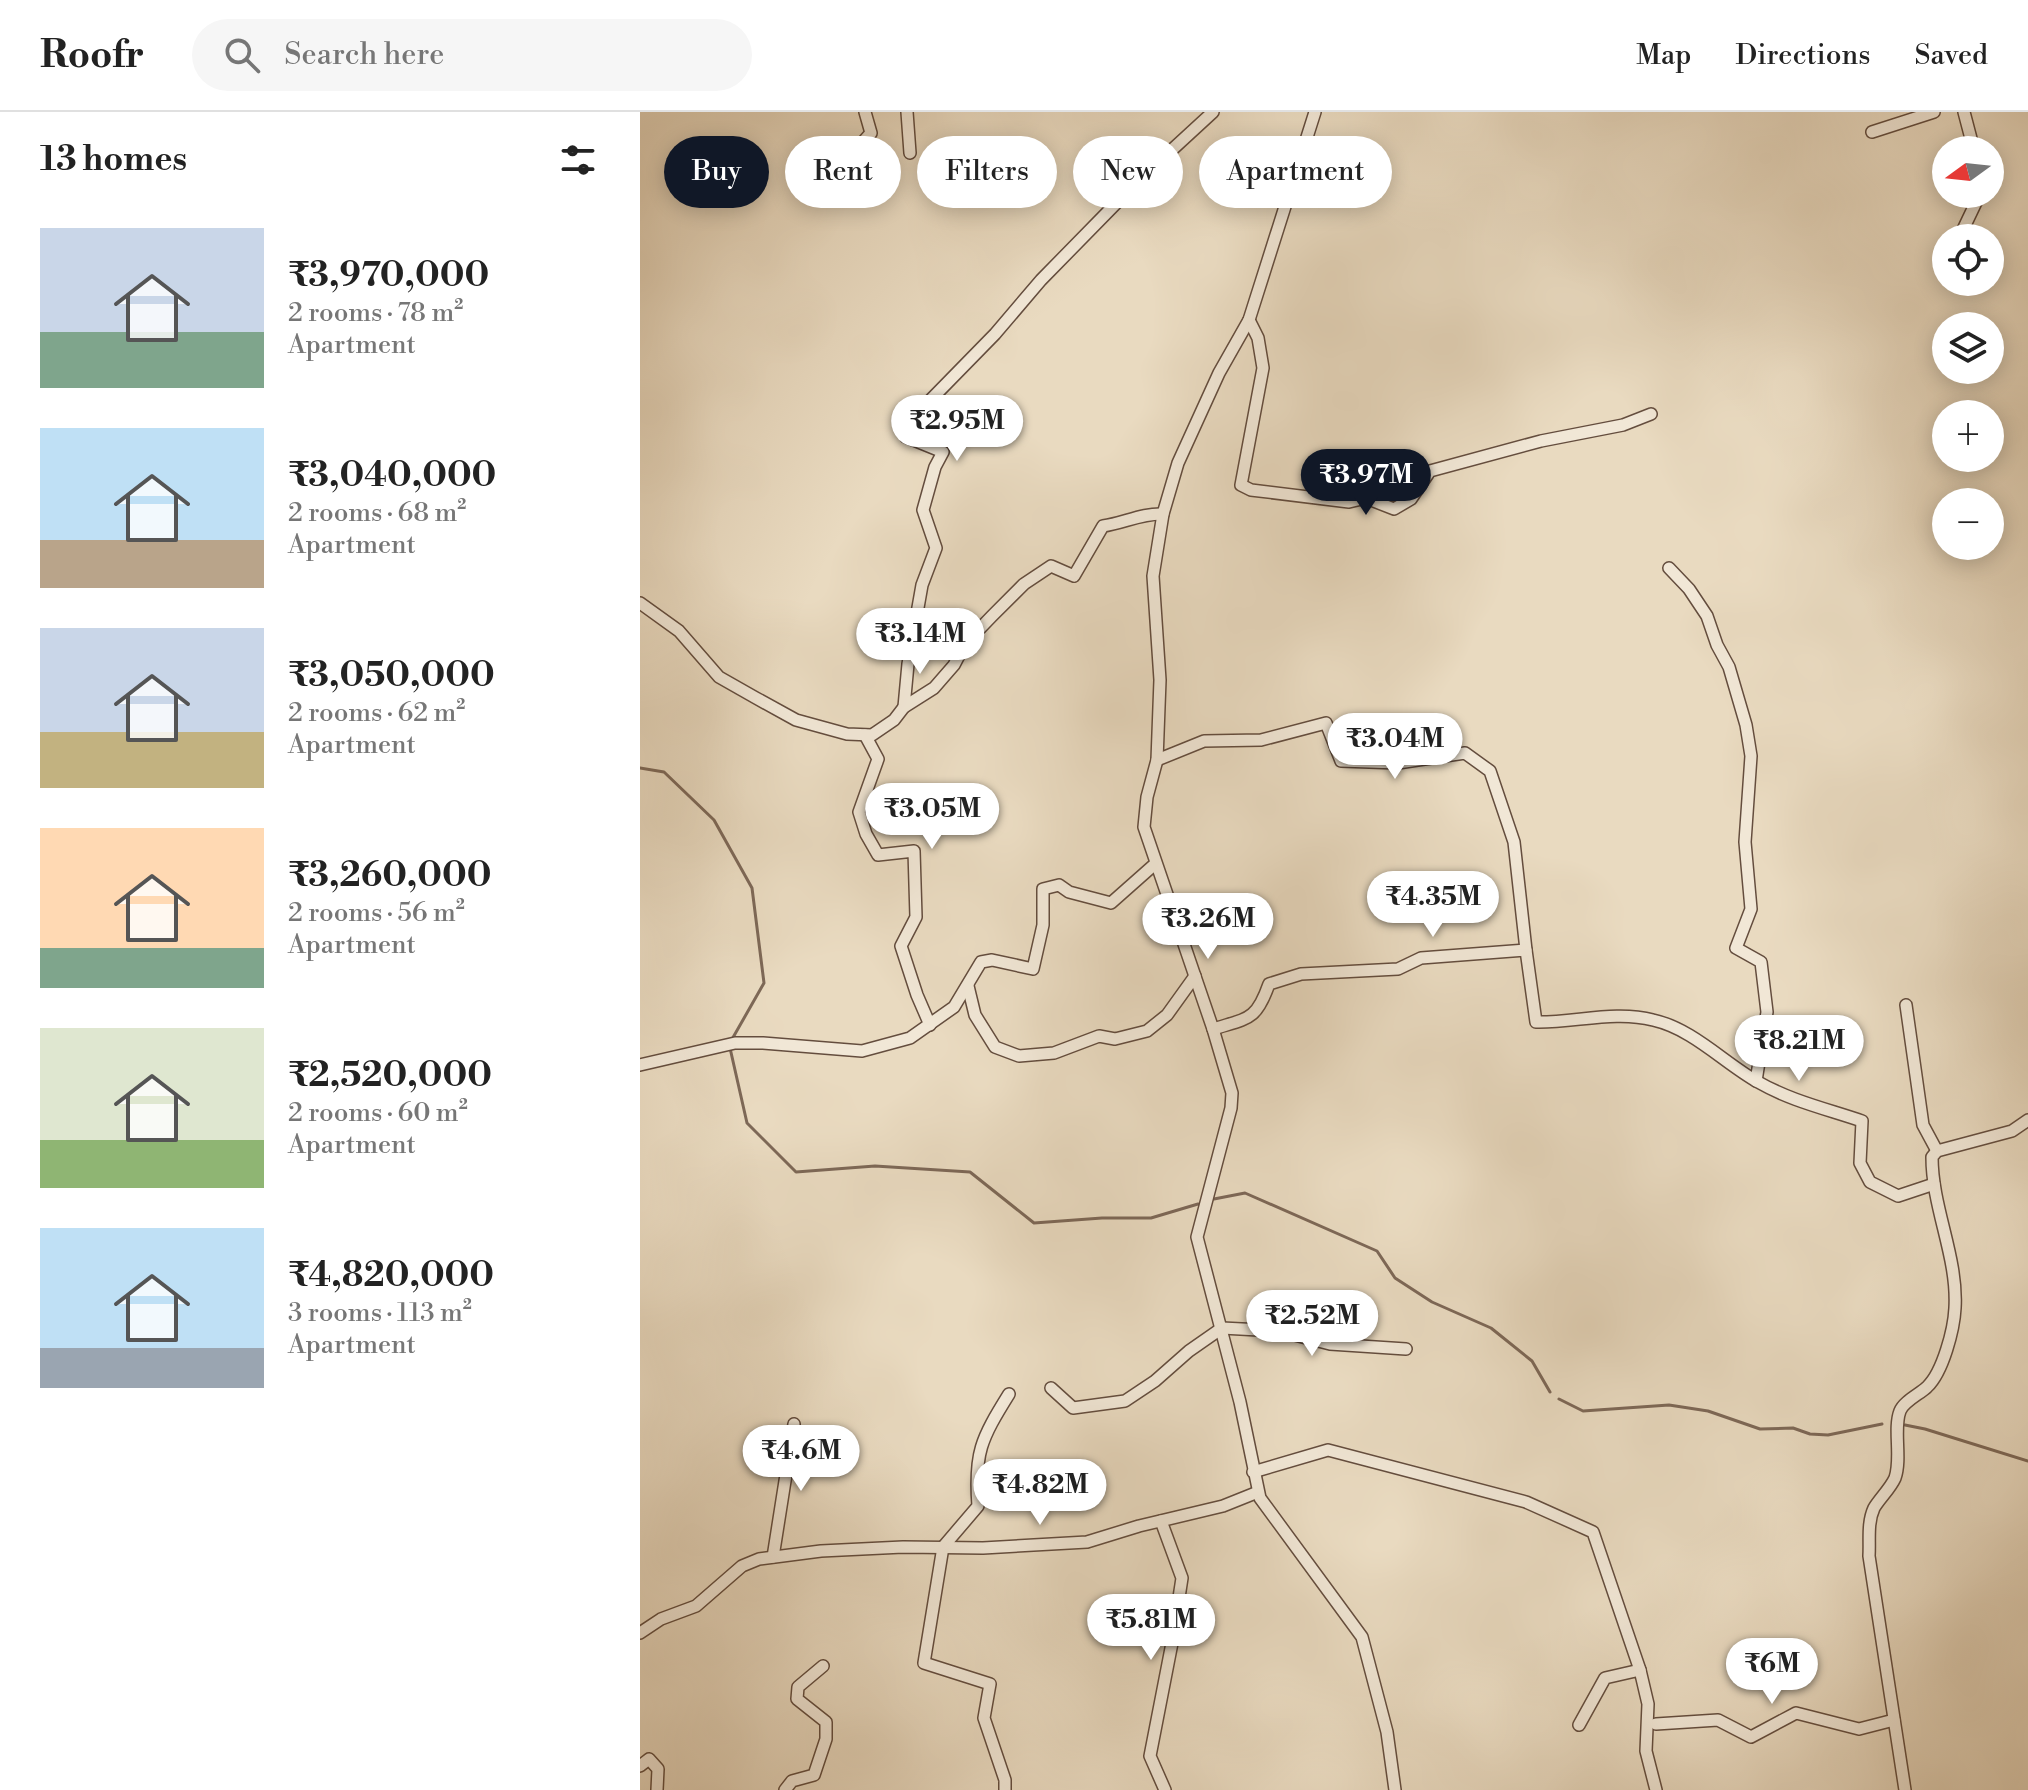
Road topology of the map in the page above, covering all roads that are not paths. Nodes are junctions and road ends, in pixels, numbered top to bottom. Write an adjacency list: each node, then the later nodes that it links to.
1 (865, 112): 8 (street)
2 (907, 112): 10 (street)
3 (1213, 112): 16 (street)
4 (1315, 112): 11 (street)
5 (1934, 112): 7 (street)
6 (1964, 112): 9 (street)
7 (1872, 132)
8 (868, 136)
9 (1970, 136)
10 (910, 153)
11 (1249, 320): 12 (street); 13 (street)
12 (1651, 414)
13 (1163, 514): 16 (street); 18 (street)
14 (1669, 568): 27 (street)
15 (640, 603): 17 (street)
16 (904, 707): 17 (street)
17 (865, 735): 24 (street)
18 (1157, 760): 19 (street); 20 (street)
19 (1155, 864): 21 (street); 22 (street)
20 (1526, 950): 25 (street); 27 (street)
21 (1195, 976): 22 (street); 25 (street)
22 (968, 986): 24 (street)
23 (1906, 1005): 29 (street)
24 (930, 1025): 26 (street)
25 (1213, 1029): 31 (street)
26 (640, 1065)
27 (1756, 1081): 30 (street)
28 (2028, 1120): 29 (street)
29 (1937, 1151): 30 (street)
30 (1934, 1184): 44 (street)
31 (1222, 1328): 32 (street); 33 (street); 36 (street)
32 (1406, 1349)
33 (1051, 1388)
34 (1009, 1394): 39 (street)
35 (794, 1424): 40 (street)
36 (1253, 1472): 37 (street); 43 (street)
37 (1258, 1492): 38 (street); 52 (street)
38 (1161, 1521): 39 (street); 51 (street)
39 (943, 1547): 40 (street); 50 (street)
40 (773, 1557): 41 (street)
41 (640, 1633)
42 (823, 1666): 49 (street)
43 (1640, 1670): 46 (street); 53 (street)
44 (1894, 1720): 45 (street); 54 (street)
45 (1656, 1724)
46 (1579, 1725)
47 (640, 1766): 48 (street)
48 (657, 1790)
49 (785, 1790)
50 (1005, 1790)
51 (1165, 1790)
52 (1395, 1790)
53 (1656, 1790)
54 (1905, 1790)

